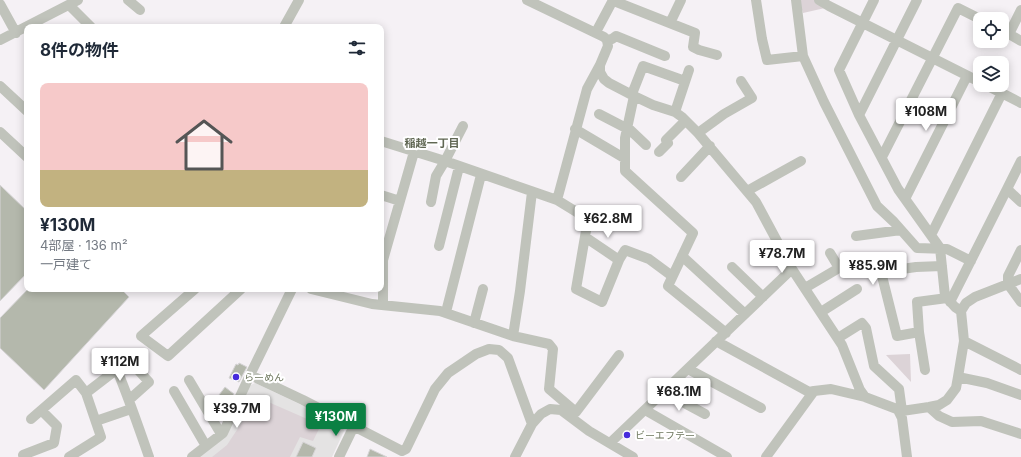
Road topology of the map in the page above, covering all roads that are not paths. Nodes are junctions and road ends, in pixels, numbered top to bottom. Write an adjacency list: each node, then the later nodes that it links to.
1 (78, 0): 13 (street)
2 (128, 0): 14 (street)
3 (299, 0): 21 (street)
4 (527, 0): 24 (street)
5 (680, 0): 17 (street)
6 (756, 0): 33 (street)
7 (796, 0): 33 (street)
8 (819, 0): 11 (street)
9 (874, 0): 18 (street)
10 (917, 0): 29 (street)
11 (831, 3): 18 (street)
12 (0, 4): 25 (street)
13 (69, 5): 19 (street); 20 (street)
14 (140, 10)
15 (1021, 10): 22 (street)
16 (973, 16): 34 (street)
17 (670, 23): 24 (street); 31 (street)
18 (862, 23): 29 (street); 48 (street)
19 (33, 24)
20 (88, 24)
21 (286, 24)
22 (1009, 28)
23 (24, 29): 25 (street)
24 (596, 32): 28 (street)
25 (16, 33): 27 (street)
26 (1009, 34): 30 (street)
27 (0, 40)
28 (607, 40): 32 (street); 35 (street)
29 (897, 40): 34 (street); 48 (street)
30 (1021, 40)
31 (717, 55)
32 (665, 56)
33 (803, 56): 78 (street)
34 (932, 58): 37 (street); 61 (street)
35 (600, 66): 43 (street); 52 (street)
36 (689, 70): 39 (street)
37 (967, 76): 38 (street); 73 (street)
38 (973, 79)
39 (685, 81): 43 (street); 46 (street)
40 (741, 81): 54 (street)
41 (0, 86): 45 (street)
42 (1002, 93): 44 (street); 79 (street)
43 (633, 95): 46 (street); 51 (street)
44 (1021, 103)
45 (24, 108)
46 (674, 112): 49 (street)
47 (599, 114): 51 (street)
48 (859, 115): 61 (street)
49 (685, 120): 54 (street); 59 (street)
50 (462, 126): 64 (street)
51 (626, 128): 56 (street); 62 (street)
52 (575, 129): 62 (street); 74 (street)
53 (0, 132): 60 (street)
54 (698, 133): 57 (street)
55 (384, 142): 58 (street)
56 (646, 145)
57 (710, 146): 68 (street); 70 (street)
58 (414, 152): 64 (street); 75 (street)
59 (659, 152)
60 (24, 154)
61 (882, 157): 73 (street)
62 (624, 158): 86 (street)
63 (801, 161): 70 (street)
64 (445, 162): 66 (street); 76 (street)
65 (1021, 162): 69 (street)
66 (459, 167): 67 (street); 82 (street)
67 (481, 175): 71 (street); 109 (street)
68 (681, 177)
69 (1007, 189): 77 (street); 89 (street)
70 (747, 191): 92 (street)
71 (532, 192): 74 (street); 115 (street)
72 (384, 196): 75 (street)
73 (905, 199): 79 (street)
74 (556, 200): 81 (street)
75 (400, 201): 87 (street)
76 (431, 202)
77 (1021, 202)
78 (901, 230): 80 (street); 83 (street)
79 (931, 235): 83 (street)
80 (856, 236)
81 (585, 237): 88 (street); 88 (street)
82 (439, 246)
83 (940, 248): 89 (street); 90 (street)
84 (1021, 250): 95 (street)
85 (830, 253): 96 (street)
86 (682, 256): 93 (street); 111 (street)
87 (384, 257)
88 (620, 260): 93 (street)
89 (971, 261): 105 (street)
90 (942, 266): 105 (street); 113 (street)
91 (732, 267): 104 (street)
92 (792, 269): 96 (street); 104 (street)
93 (672, 276): 114 (street)
94 (1021, 279): 95 (street)
95 (1008, 284): 106 (street); 108 (street)
96 (805, 288): 110 (street)
97 (483, 289): 112 (street)
98 (857, 289): 110 (street)
99 (192, 292): 100 (street)
100 (238, 292)
101 (291, 292): 124 (street)
102 (323, 292): 107 (street)
103 (383, 292): 107 (street)
104 (763, 297): 111 (street)
105 (948, 300): 108 (street); 113 (street)
106 (1021, 302)
107 (384, 305): 109 (street)
108 (962, 311): 118 (street)
109 (446, 312): 112 (street)
110 (821, 312): 116 (street)
111 (745, 314): 114 (street)
112 (474, 323): 115 (street)
113 (919, 332): 122 (street)
114 (726, 333): 117 (street)
115 (513, 336): 140 (street)
116 (838, 338): 132 (street); 137 (street)
117 (716, 341): 120 (street); 128 (street)
118 (964, 341): 123 (street); 125 (street)
119 (619, 355): 140 (street)
120 (688, 368): 129 (street); 135 (street)
121 (117, 370): 130 (street); 133 (street); 133 (street)
122 (925, 370)
123 (1021, 370)
124 (250, 375): 144 (street); 145 (street)
125 (958, 377): 131 (street); 134 (street)
126 (189, 380): 145 (street)
127 (174, 391): 148 (street)
128 (814, 391): 132 (street); 157 (street)
129 (664, 392): 136 (street); 139 (street)
130 (86, 393): 138 (street); 142 (street)
131 (1021, 394)
132 (865, 397): 137 (street)
133 (130, 404): 142 (street); 151 (street)
134 (929, 407): 137 (street); 146 (street)
135 (761, 408)
136 (645, 410): 147 (street); 156 (street)
137 (900, 410): 158 (street)
138 (42, 411): 141 (street); 149 (street)
139 (705, 414)
140 (574, 415): 143 (street); 147 (street)
141 (31, 419)
142 (96, 421): 150 (street)
143 (532, 424): 144 (street); 154 (street)
144 (354, 426): 153 (street)
145 (221, 434): 148 (street)
146 (1021, 434)
147 (610, 443): 155 (street)
148 (206, 446): 152 (street)
149 (21, 456)
150 (69, 457)
151 (149, 457)
152 (192, 457)
153 (339, 457)
154 (515, 457)
155 (633, 457)
156 (727, 457)
157 (766, 457)
158 (907, 457)

